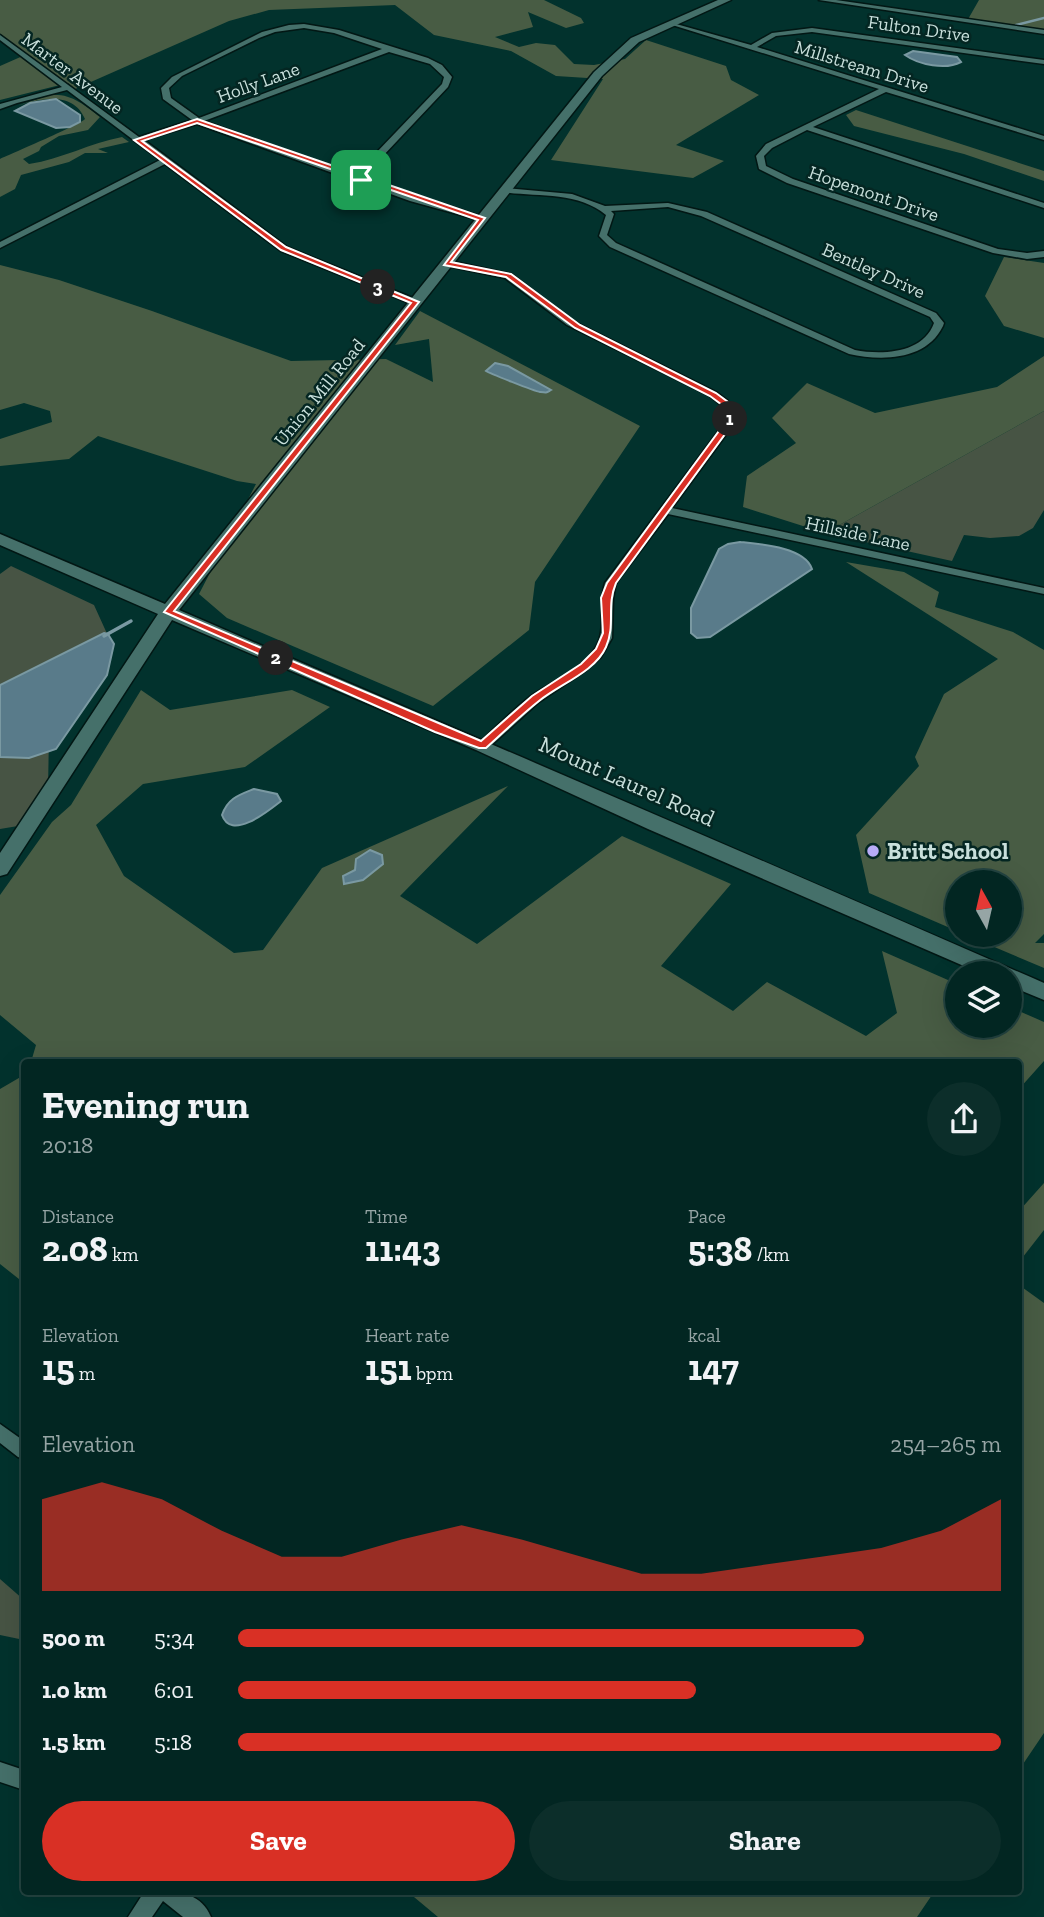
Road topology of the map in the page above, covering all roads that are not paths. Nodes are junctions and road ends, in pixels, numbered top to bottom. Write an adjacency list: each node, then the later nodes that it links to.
1 (726, 0): 3 (street, Union Mill Road)
2 (822, 0): 4 (street)
3 (671, 23): 6 (street, Millstream Drive); 18 (street, Union Mill Road)
4 (1044, 32)
5 (0, 37): 9 (street, Marter Avenue)
6 (751, 48): 8 (street, Fulton Drive); 10 (street, Millstream Drive)
7 (389, 49): 12 (street, Holly Lane); 12 (street); 17 (street)
8 (1044, 62)
9 (67, 88): 11 (street); 15 (street, Marter Avenue)
10 (883, 90): 13 (street, Hopemont Drive); 14 (street, Millstream Drive)
11 (0, 107)
12 (197, 121): 15 (street, Holly Lane); 17 (street)
13 (806, 127): 19 (street, Hopemont Drive); 23 (street, Hopemont Drive)
14 (1044, 138)
15 (137, 140): 16 (street, Marter Avenue)
16 (165, 161): 22 (street); 25 (street, Marter Avenue)
17 (361, 180): 21 (street)
18 (506, 190): 20 (street, Bentley Drive); 21 (street, Union Mill Road)
19 (1044, 206)
20 (604, 209): 20 (street, Bentley Drive)
21 (483, 220): 24 (street, Union Mill Road)
22 (0, 245)
23 (1044, 254)
24 (446, 263): 25 (street, Union Mill Road); 26 (street)
25 (415, 302): 29 (street, Union Mill Road)
26 (665, 510): 28 (street, Hillside Lane); 30 (street)
27 (0, 539): 29 (street, Mount Laurel Road)
28 (1044, 591)
29 (168, 612): 30 (street, Mount Laurel Road); 31 (street, Union Mill Road)
30 (483, 746): 32 (street, Mount Laurel Road)
31 (0, 869)
32 (972, 961)
33 (1022, 982): 34 (street)
34 (1044, 992)
35 (0, 1432): 36 (street)
36 (21, 1449)
37 (0, 1772): 38 (street)
38 (21, 1779)
39 (155, 1895): 41 (street)
40 (172, 1895): 42 (street)
41 (139, 1917)
42 (200, 1917)

